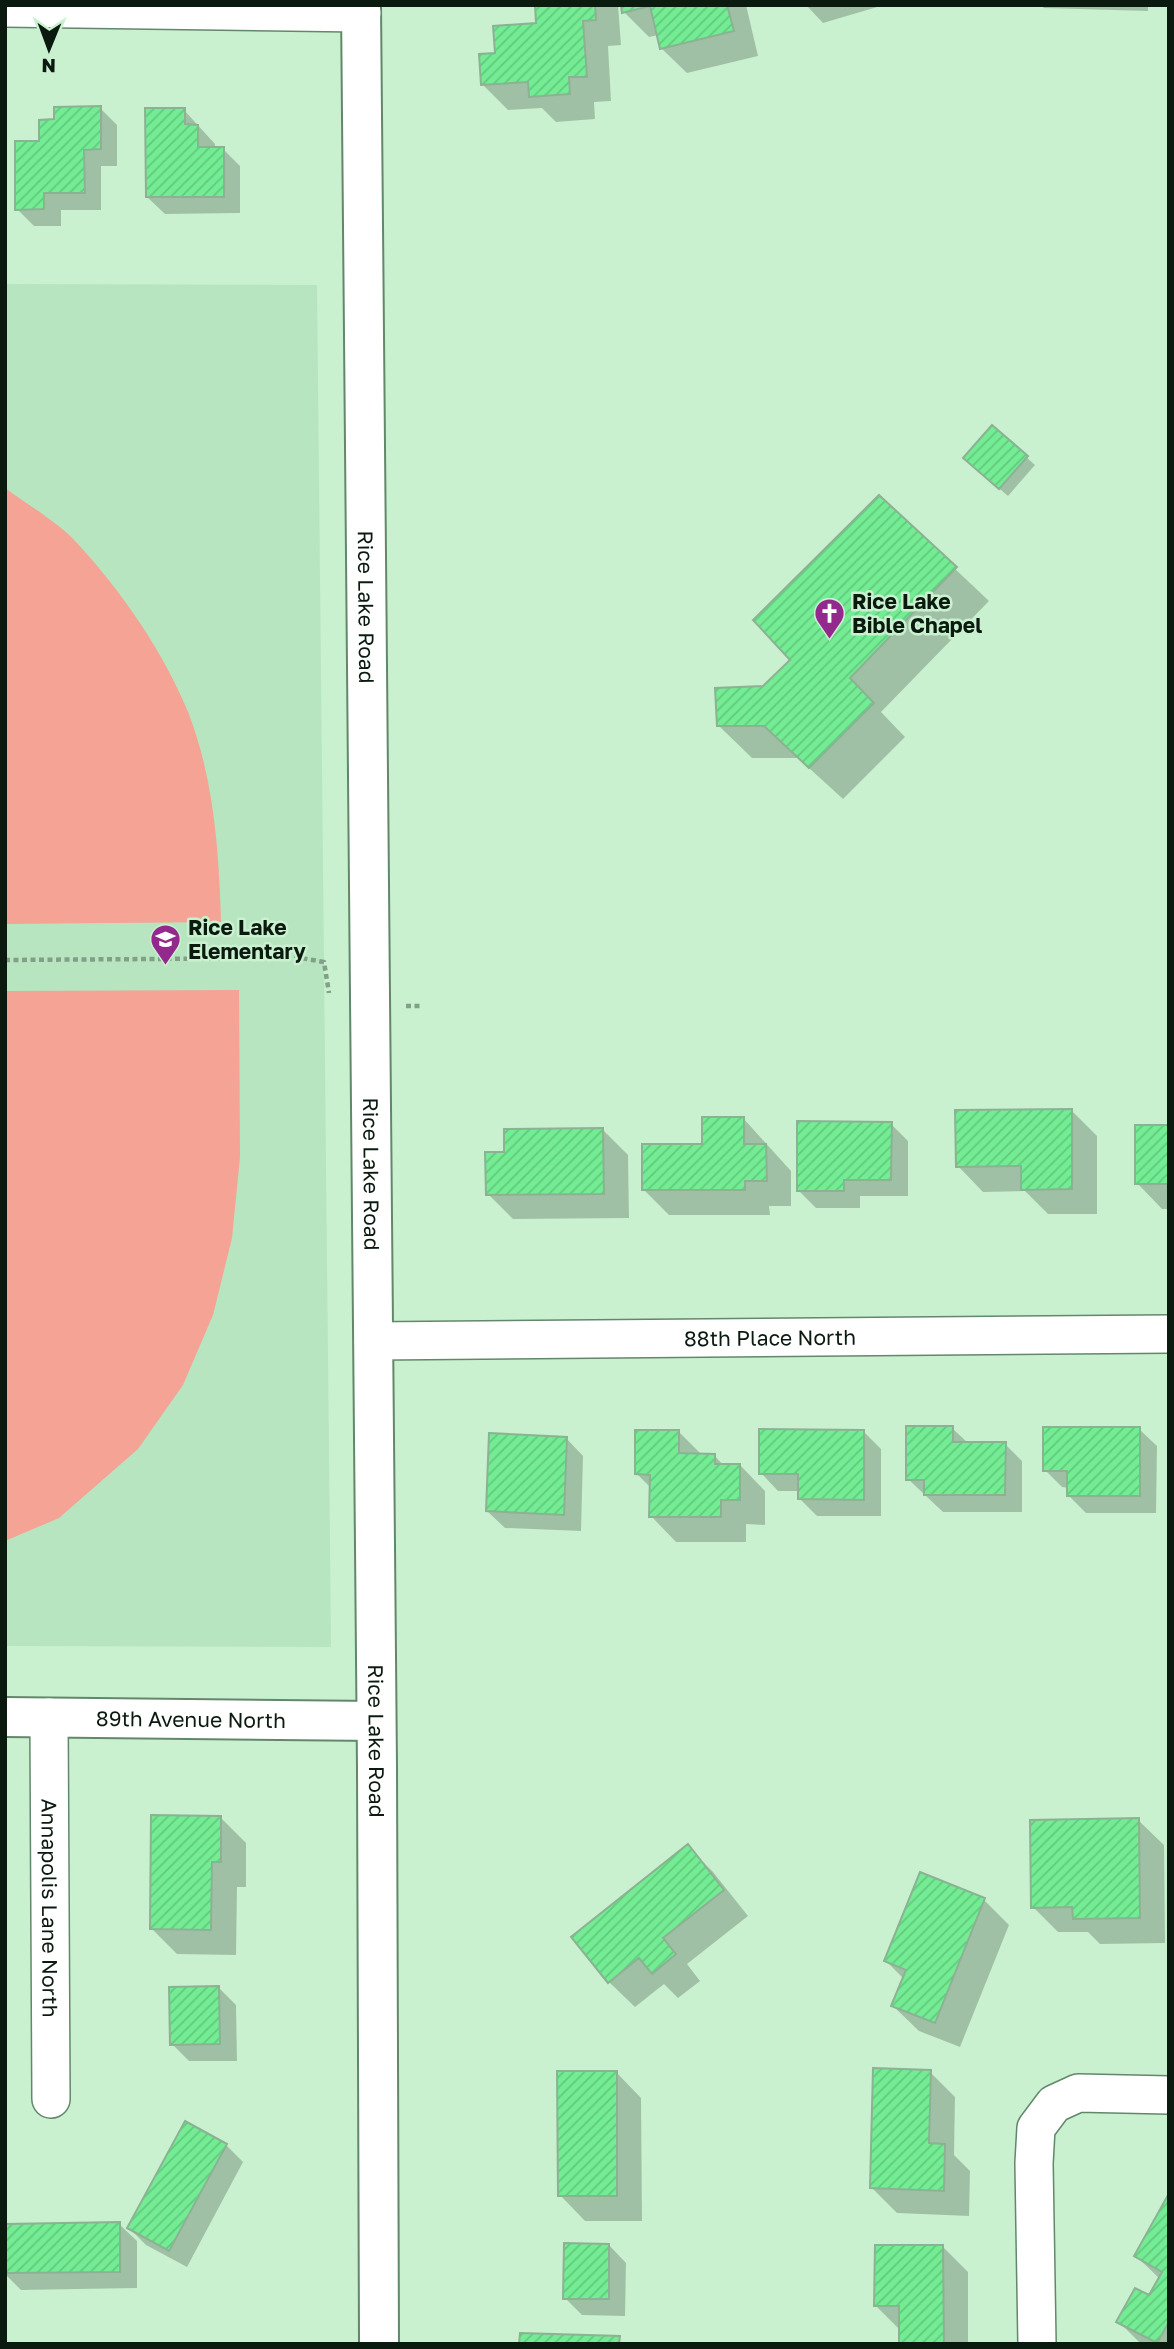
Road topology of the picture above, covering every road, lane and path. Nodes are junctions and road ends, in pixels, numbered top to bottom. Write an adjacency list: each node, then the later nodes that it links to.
1 (5, 8): 2 (street)
2 (362, 9): 6 (street, Rice Lake Road)
3 (5, 961): 4 (path)
4 (330, 1000)
5 (1169, 1334): 6 (street, 88th Place North)
6 (373, 1341): 9 (street, Rice Lake Road)
7 (5, 1717): 8 (street, 89th Avenue North)
8 (49, 1717): 9 (street, 89th Avenue North); 11 (street, Annapolis Lane North)
9 (376, 1721): 12 (street, Rice Lake Road)
10 (1169, 2095): 13 (street)
11 (51, 2099)
12 (379, 2344)
13 (1037, 2344)

